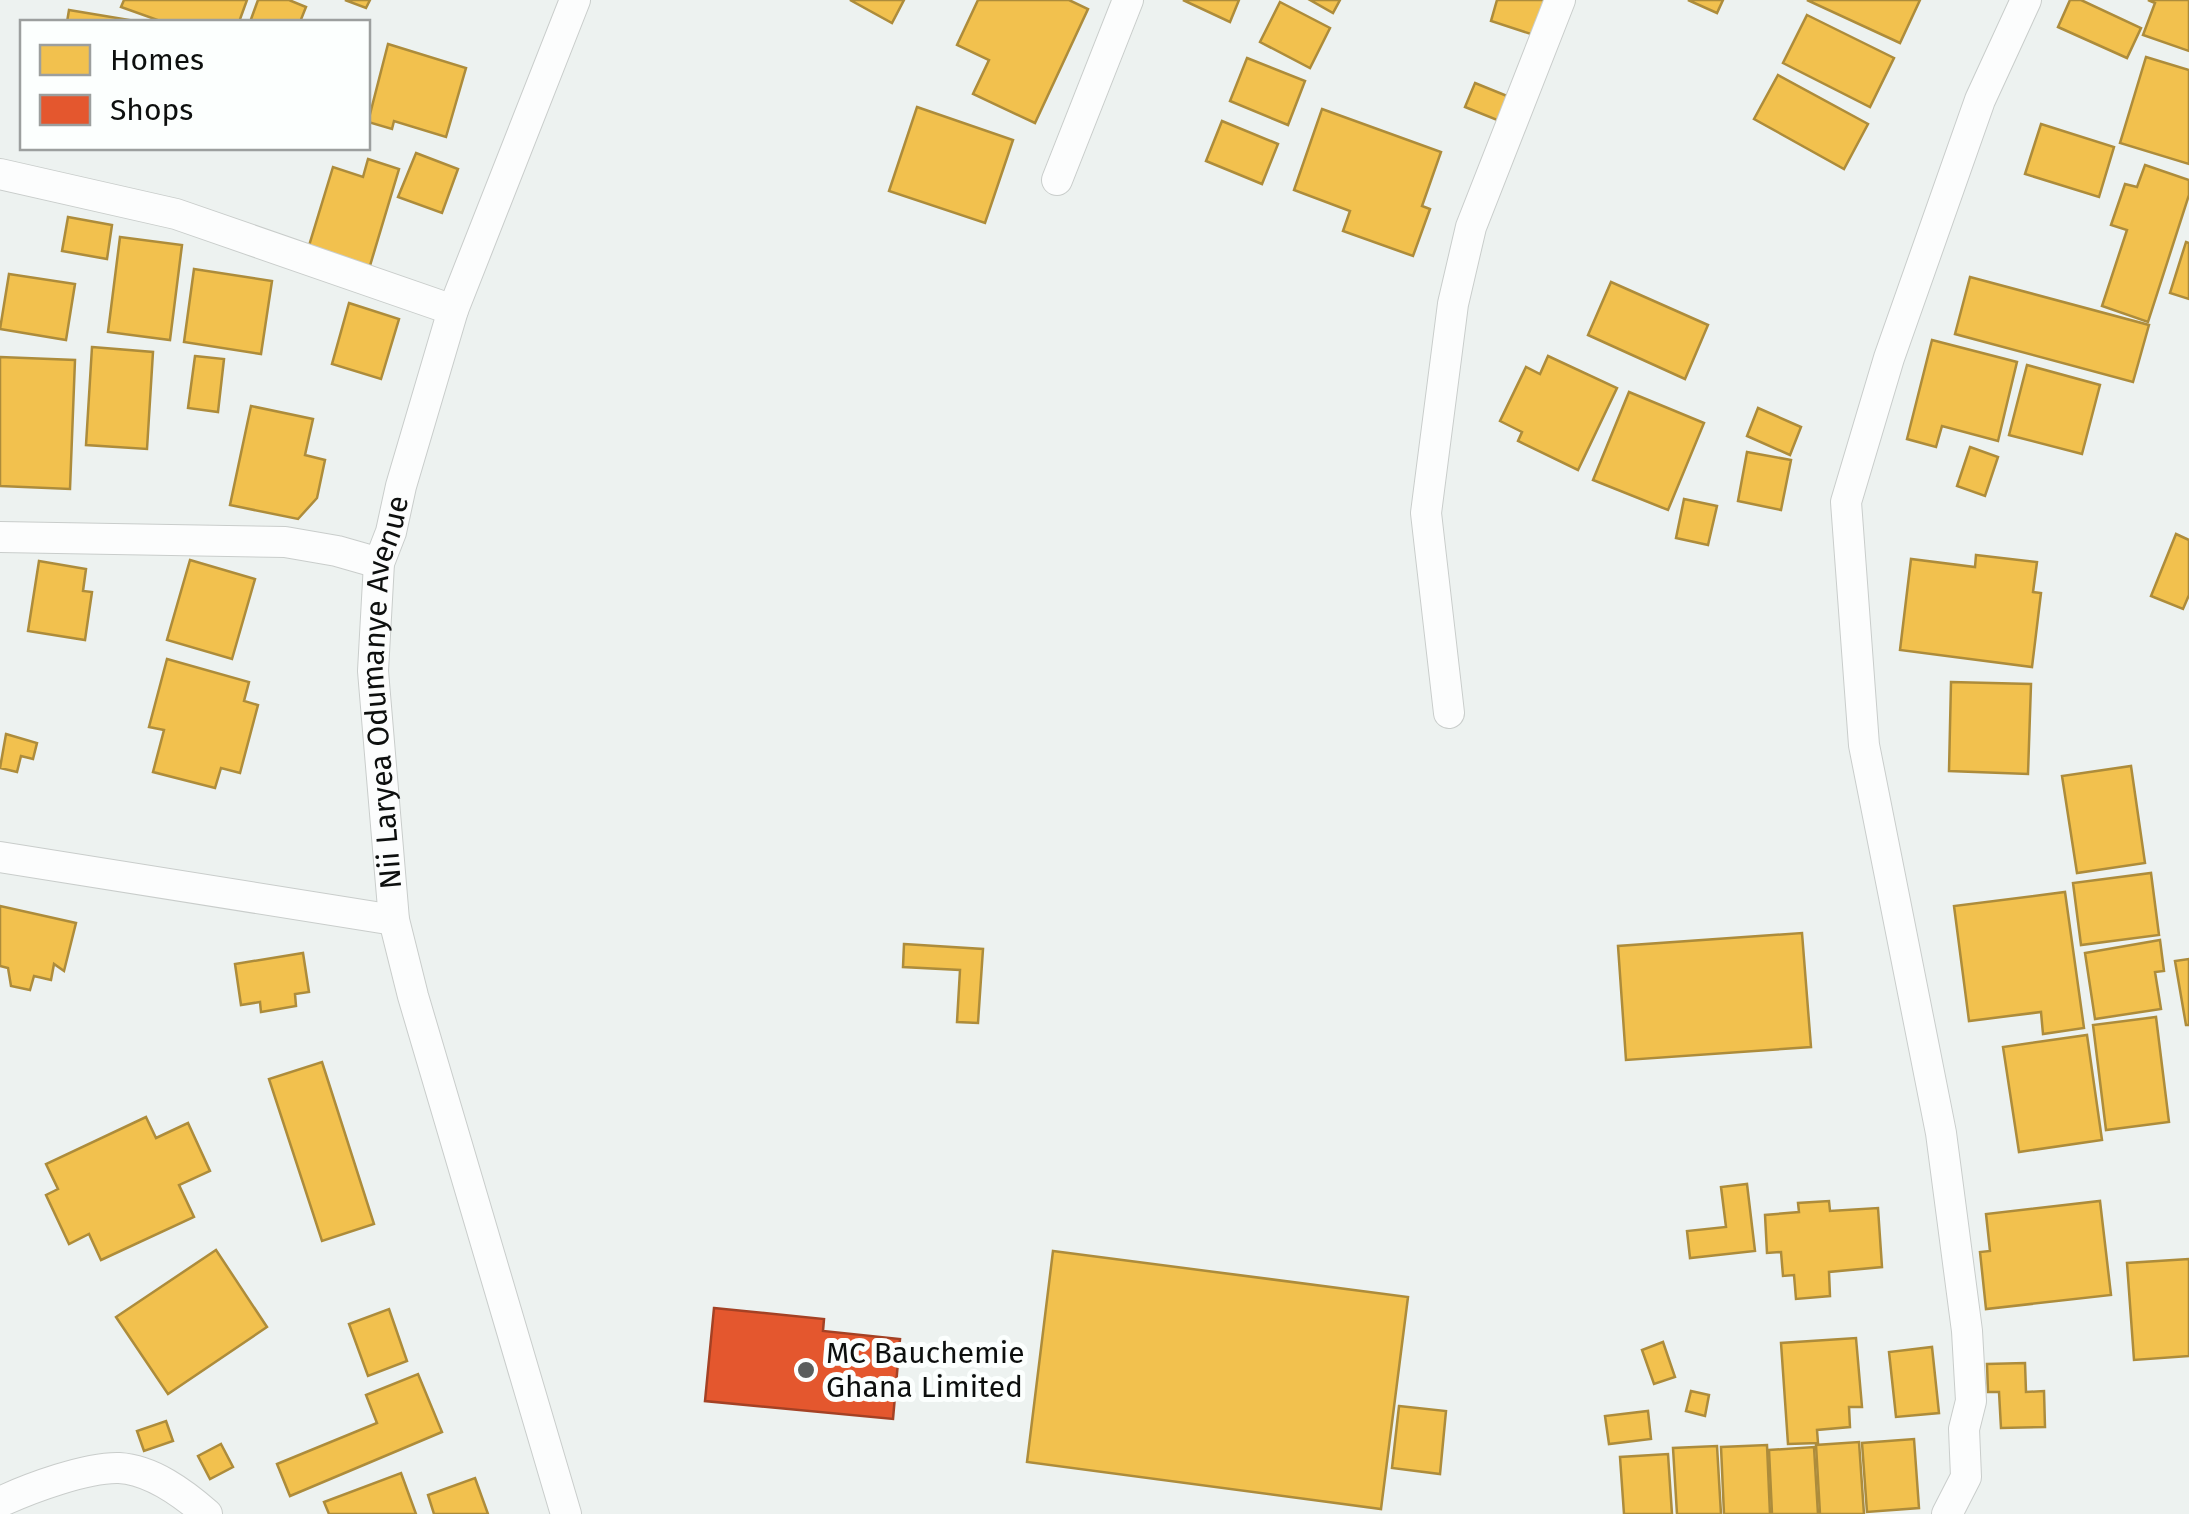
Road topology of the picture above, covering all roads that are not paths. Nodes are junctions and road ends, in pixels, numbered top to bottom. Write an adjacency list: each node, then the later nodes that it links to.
1 (574, 0): 7 (street, Nii Laryea Odumanye Avenue)
2 (1128, 0): 6 (street)
3 (1560, 0): 10 (street)
4 (2026, 0): 16 (street)
5 (0, 174): 7 (street)
6 (1056, 180)
7 (453, 310): 9 (street, Nii Laryea Odumanye Avenue)
8 (0, 537): 9 (street)
9 (379, 563): 12 (street, Nii Laryea Odumanye Avenue)
10 (1449, 714)
11 (0, 858): 12 (street)
12 (394, 920): 15 (street, Nii Laryea Odumanye Avenue)
13 (0, 1502): 14 (street)
14 (207, 1514)
15 (566, 1514)
16 (1947, 1514)

